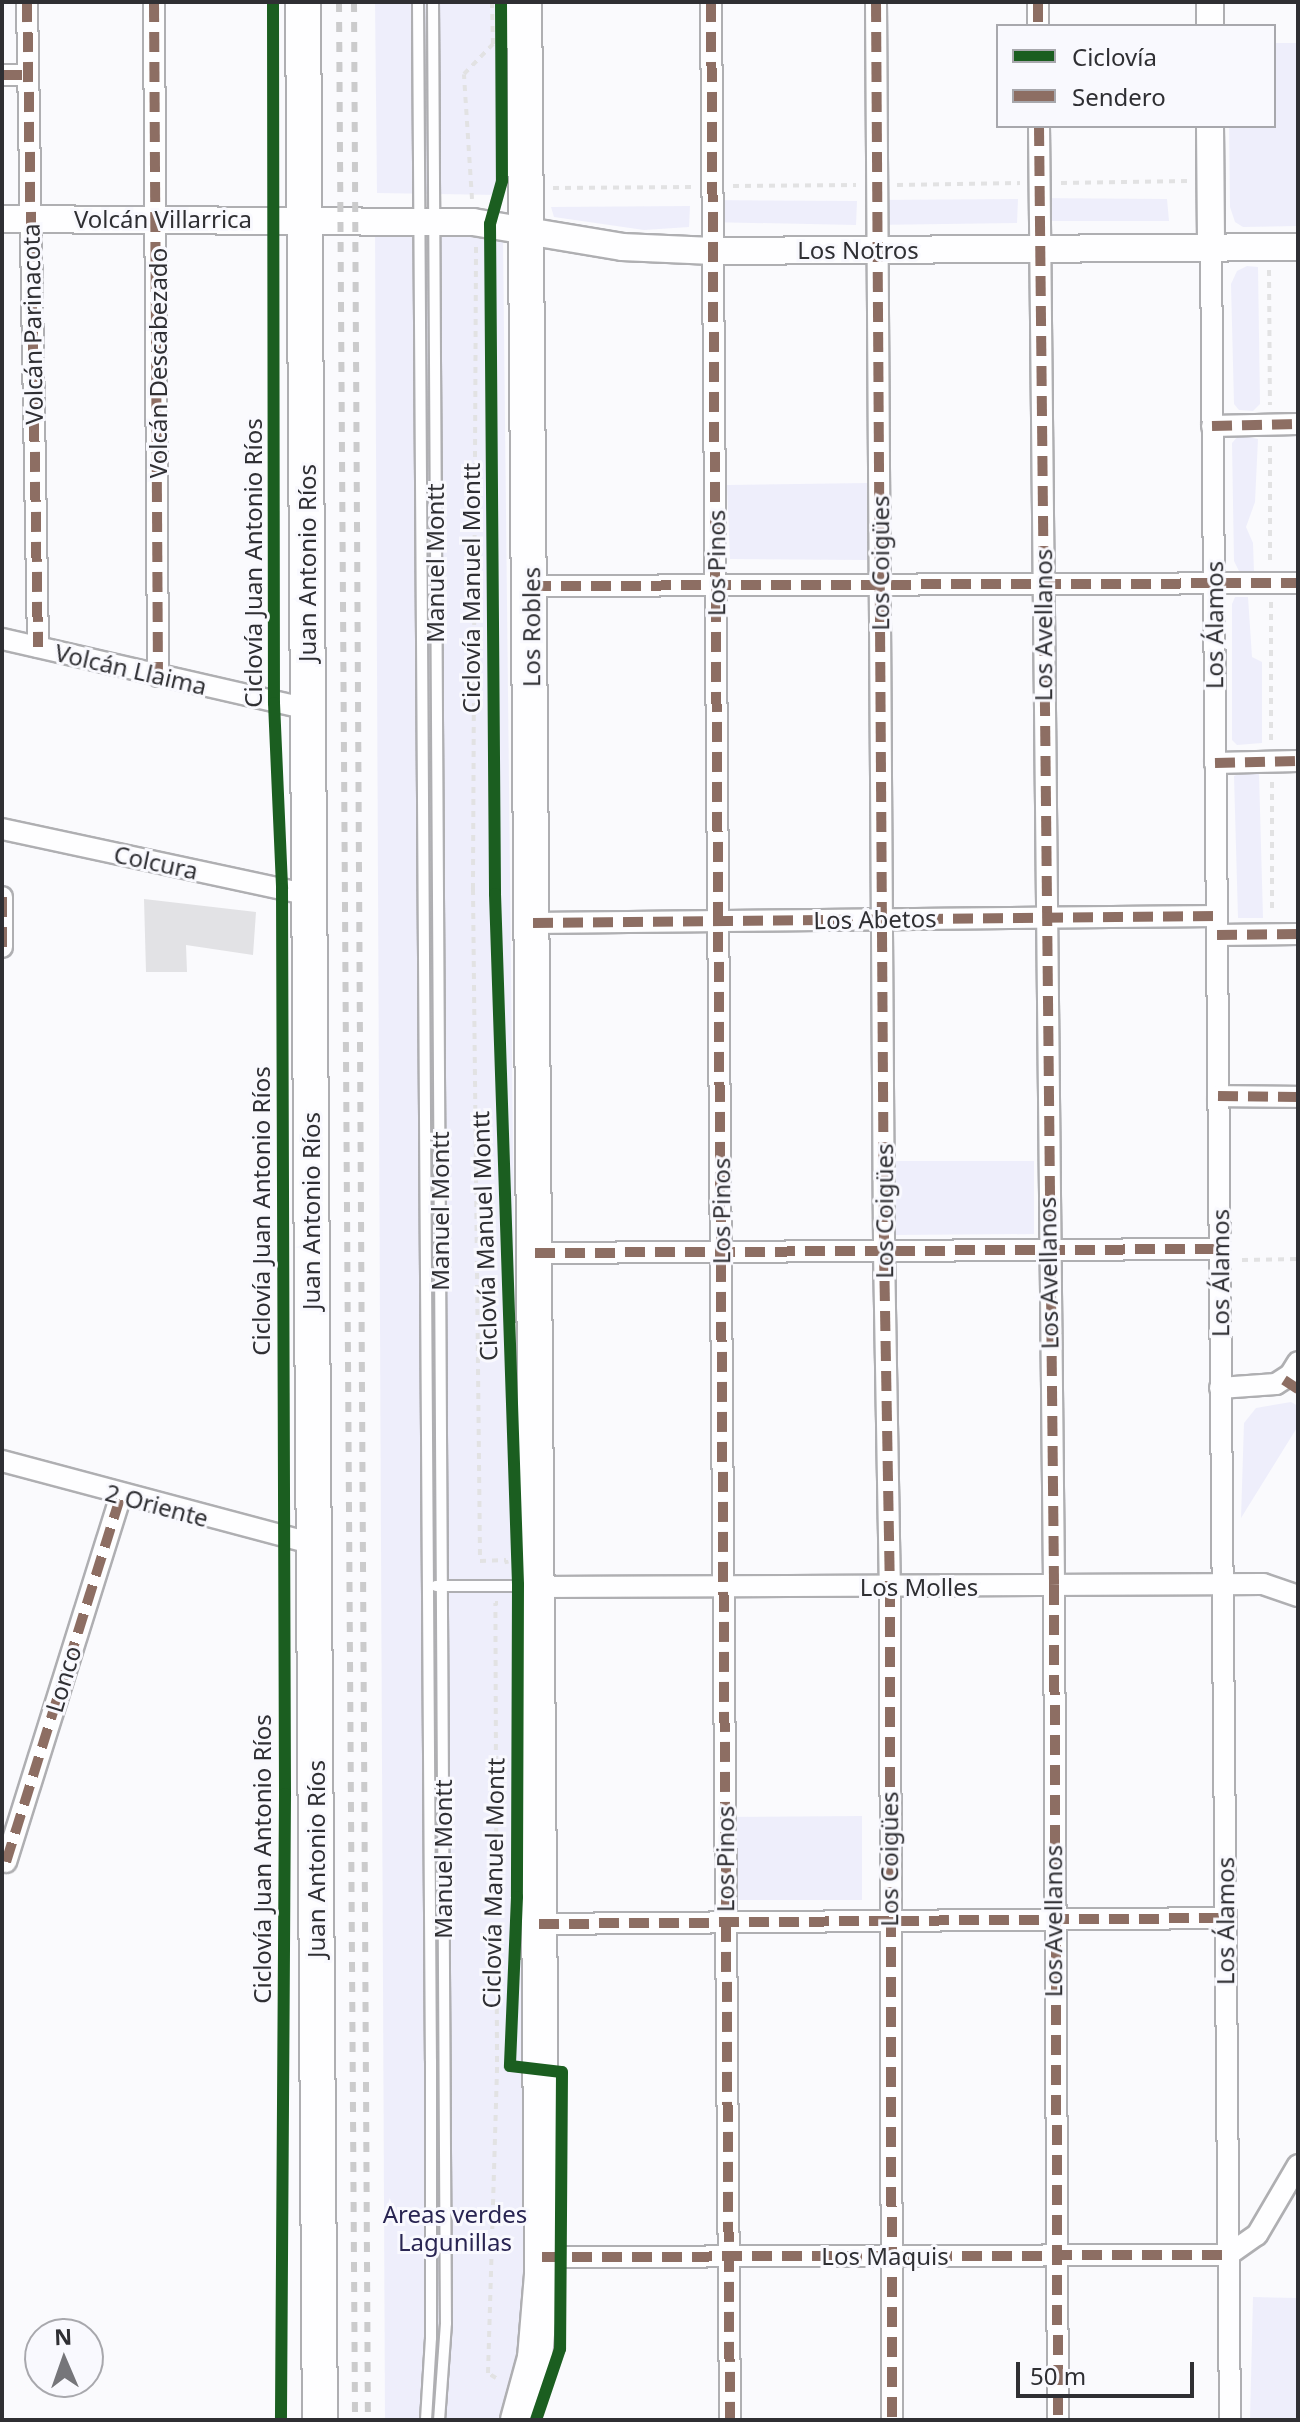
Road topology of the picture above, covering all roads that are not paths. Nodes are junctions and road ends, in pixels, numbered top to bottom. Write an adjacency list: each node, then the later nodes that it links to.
1 (27, 2): 14 (street, Volcán Parinacota)
2 (154, 2): 19 (street, Volcán Descabezado)
3 (303, 2): 20 (main road, Juan Antonio Ríos)
4 (418, 2): 21 (lane, Manuel Montt)
5 (433, 2): 21 (lane, Manuel Montt)
6 (524, 2): 22 (main road, Los Robles)
7 (711, 2): 27 (street, Los Pinos)
8 (876, 2): 26 (street, Los Coigües)
9 (1038, 2): 11 (street)
10 (1210, 2): 12 (street)
11 (1038, 24)
12 (1210, 24)
13 (2, 75): 14 (street)
14 (28, 75): 18 (street, Volcán Parinacota)
15 (1039, 128): 25 (street, Los Avellanos)
16 (1210, 128): 24 (street, Los Álamos)
17 (2, 219): 18 (street, Volcán Villarrica)
18 (31, 219): 19 (street, Volcán Villarrica); 37 (street, Volcán Parinacota)
19 (157, 219): 20 (street, Volcán Villarrica); 38 (street, Volcán Descabezado)
20 (305, 219): 21 (street, Volcán Villarrica); 39 (main road, Juan Antonio Ríos)
21 (427, 220): 22 (street, Los Notros); 67 (lane, Manuel Montt); 68 (lane, Manuel Montt)
22 (526, 229): 27 (street, Los Notros); 35 (main road, Los Robles)
23 (1298, 247): 24 (street, Los Notros)
24 (1211, 248): 25 (street, Los Notros); 29 (street, Los Álamos)
25 (1040, 249): 26 (street, Los Notros); 31 (street, Los Avellanos)
26 (878, 250): 27 (street, Los Notros); 34 (street, Los Coigües)
27 (713, 251): 33 (street, Los Pinos)
28 (1298, 424): 29 (street)
29 (1212, 426): 32 (street, Los Álamos)
30 (1298, 583): 32 (street)
31 (1042, 584): 32 (street); 34 (street); 45 (street, Los Avellanos)
32 (1214, 584): 41 (street, Los Álamos)
33 (716, 585): 34 (street); 35 (street); 47 (street, Los Pinos)
34 (880, 585): 46 (street, Los Coigües)
35 (531, 586): 48 (main road, Los Robles)
36 (2, 639): 37 (street, Volcán Llaima)
37 (38, 647): 38 (street, Volcán Llaima)
38 (158, 676): 39 (street, Volcán Llaima)
39 (308, 709): 43 (main road, Juan Antonio Ríos)
40 (1298, 761): 41 (street)
41 (1215, 763): 49 (street, Los Álamos)
42 (2, 829): 43 (street, Colcura)
43 (309, 895): 64 (main road, Juan Antonio Ríos)
44 (2, 897): 51 (street)
45 (1045, 918): 46 (street, Los Abetos); 49 (street, Los Abetos); 54 (street, Los Avellanos)
46 (882, 919): 47 (street, Los Abetos); 55 (street, Los Coigües)
47 (718, 921): 48 (street, Los Abetos); 56 (street, Los Pinos)
48 (533, 923): 57 (main road, Los Robles)
49 (1217, 926): 50 (street, Los Abetos); 52 (street, Los Álamos)
50 (1298, 934)
51 (2, 947)
52 (1218, 1096): 53 (street); 58 (street, Los Álamos)
53 (1298, 1097)
54 (1048, 1250): 55 (street); 58 (street); 66 (street, Los Avellanos)
55 (884, 1251): 56 (street); 70 (street, Los Coigües)
56 (721, 1252): 57 (street); 71 (street, Los Pinos)
57 (535, 1253): 69 (main road)
58 (1219, 1255): 61 (street, Los Álamos)
59 (1298, 1362): 60 (street)
60 (1291, 1384): 61 (street)
61 (1220, 1388): 65 (street, Los Álamos)
62 (2, 1461): 63 (street, 2 Oriente)
63 (121, 1495): 64 (street, 2 Oriente); 73 (street, Lonco)
64 (313, 1544): 85 (main road, Juan Antonio Ríos)
65 (1222, 1584): 66 (street, Los Molles); 72 (street, Los Molles); 74 (street, Los Álamos)
66 (1054, 1585): 70 (street, Los Molles); 75 (street, Los Avellanos)
67 (427, 1586): 68 (lane); 86 (lane, Manuel Montt)
68 (442, 1586): 69 (lane); 87 (lane, Manuel Montt)
69 (521, 1586): 71 (street, Los Molles); 78 (main road)
70 (890, 1587): 71 (street, Los Molles); 76 (street, Los Coigües)
71 (723, 1588): 77 (street, Los Pinos)
72 (1298, 1596)
73 (6, 1862)
74 (1225, 1918): 75 (street); 80 (street, Los Álamos)
75 (1053, 1920): 76 (street); 83 (street, Los Avellanos)
76 (888, 1921): 77 (street); 82 (street, Los Coigües)
77 (726, 1922): 78 (street); 81 (street, Los Pinos)
78 (539, 1924): 84 (main road)
79 (1298, 2165): 80 (street)
80 (1228, 2255): 83 (street, Los Maquis); 92 (street, Los Álamos)
81 (728, 2256): 82 (street, Los Maquis); 84 (street, Los Maquis); 89 (street, Los Pinos)
82 (890, 2256): 83 (street, Los Maquis); 90 (street, Los Coigües)
83 (1055, 2256): 91 (street, Los Avellanos)
84 (542, 2257): 88 (main road)
85 (320, 2420)
86 (426, 2420)
87 (439, 2420)
88 (518, 2420)
89 (730, 2420)
90 (892, 2420)
91 (1058, 2420)
92 (1230, 2420)

